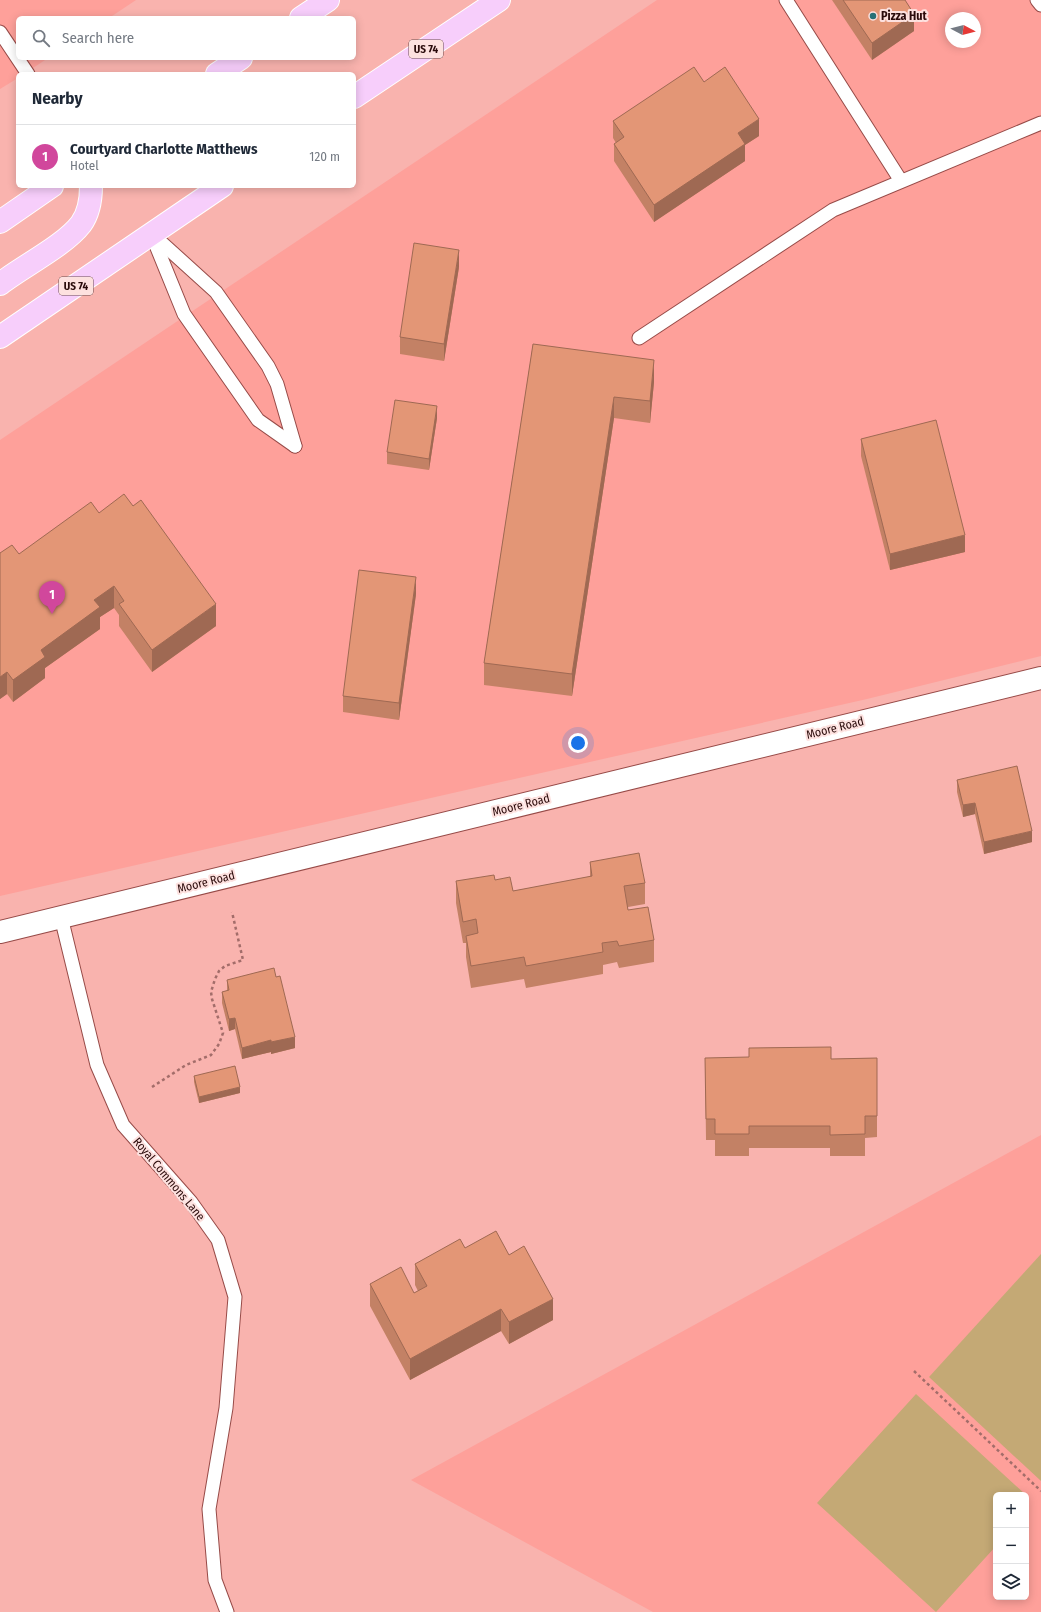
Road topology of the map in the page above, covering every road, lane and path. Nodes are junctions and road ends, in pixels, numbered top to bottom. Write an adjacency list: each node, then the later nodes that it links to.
1 (328, 0): 6 (highway)
2 (499, 0): 13 (highway, US 74)
3 (786, 0): 15 (lane)
4 (1037, 0): 5 (lane)
5 (1041, 6)
6 (304, 16)
7 (0, 32): 8 (lane)
8 (16, 56)
9 (19, 60): 11 (lane)
10 (238, 60): 12 (highway)
11 (27, 72)
12 (220, 72)
13 (356, 96)
14 (1041, 123): 15 (lane)
15 (901, 182): 23 (lane)
16 (49, 188): 19 (highway)
17 (91, 188): 21 (highway)
18 (219, 188): 20 (highway, US 74)
19 (0, 222)
20 (152, 234): 20 (lane); 22 (highway, US 74)
21 (0, 284)
22 (0, 337)
23 (639, 338)
24 (1041, 678): 26 (street, Moore Road)
25 (232, 912): 28 (path)
26 (61, 917): 27 (street, Moore Road); 31 (lane, Royal Commons Lane)
27 (0, 932)
28 (152, 1087)
29 (914, 1372): 30 (path)
30 (1041, 1491)
31 (227, 1612)

